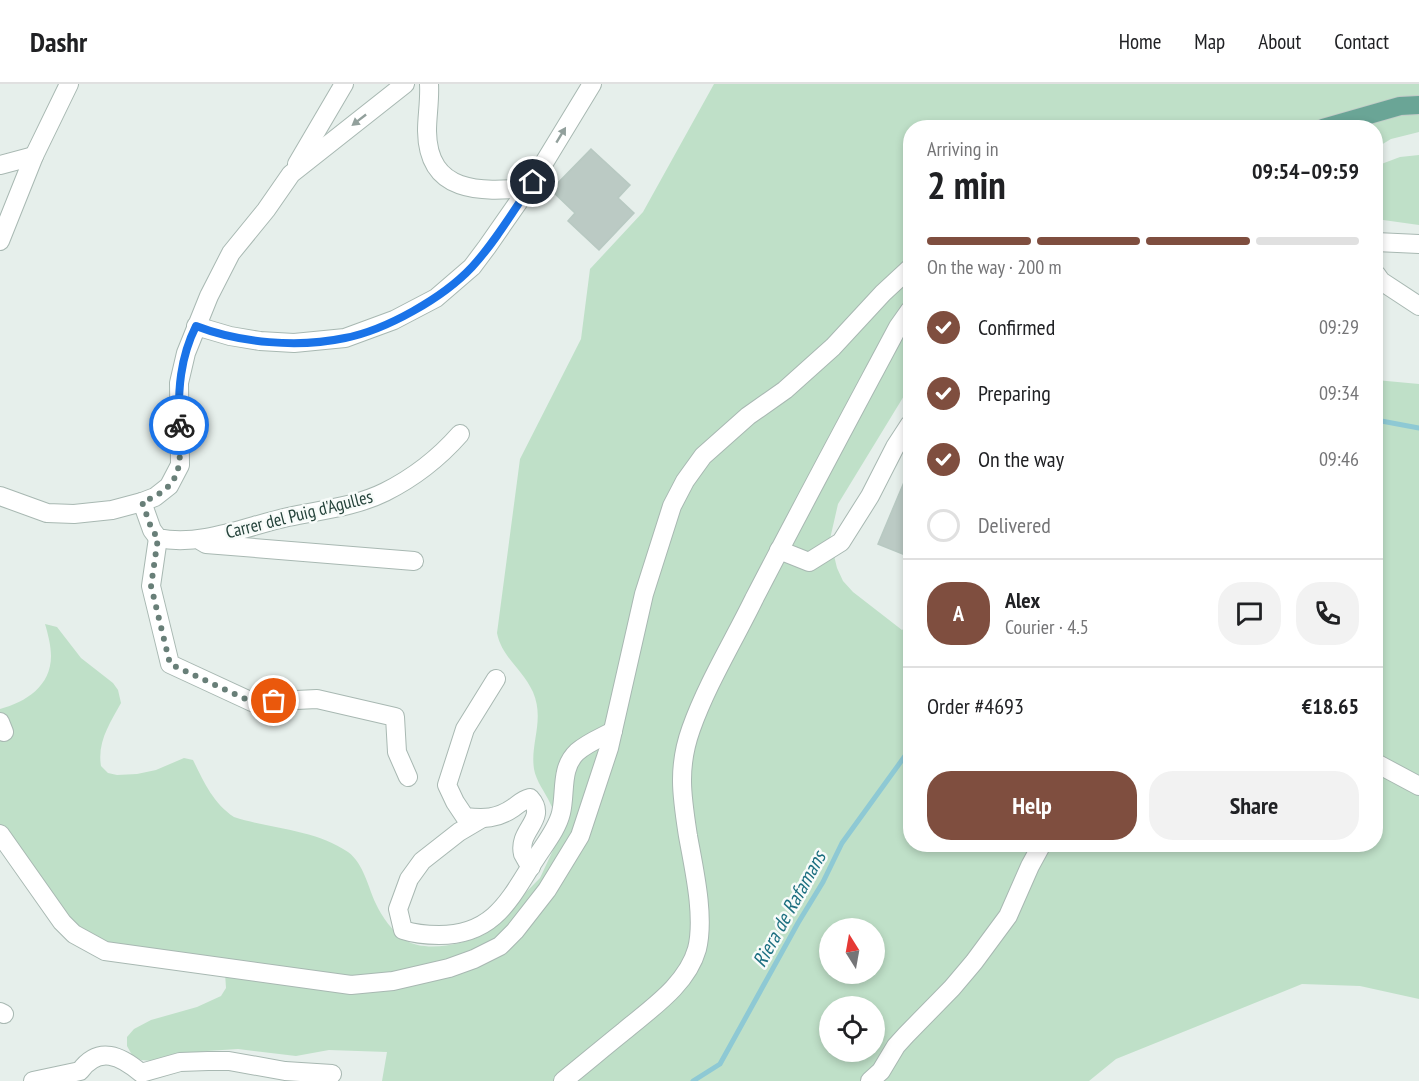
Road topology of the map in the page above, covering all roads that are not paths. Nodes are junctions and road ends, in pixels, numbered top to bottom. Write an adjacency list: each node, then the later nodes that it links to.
1 (69, 84): 8 (street)
2 (344, 84): 10 (street)
3 (405, 84): 10 (street, one-way to 10)
4 (429, 84): 11 (street)
5 (592, 84): 11 (street, one-way to 5)
6 (1419, 105): 7 (main road)
7 (1351, 120)
8 (34, 156): 9 (street); 12 (street)
9 (0, 165)
10 (291, 174): 19 (street)
11 (528, 188): 19 (street)
12 (0, 241)
13 (1383, 242): 14 (street)
14 (1419, 244)
15 (903, 274): 29 (street)
16 (1383, 282): 17 (street)
17 (1419, 306)
18 (903, 320): 26 (street)
19 (196, 326): 23 (street)
20 (460, 434): 25 (street, Carrer del Puig d'Agulles)
21 (903, 435): 26 (street)
22 (0, 496): 23 (street)
23 (142, 502): 24 (street)
24 (158, 538): 25 (street, Carrer del Puig d'Agulles); 31 (street)
25 (197, 538): 27 (street)
26 (779, 550): 39 (street)
27 (414, 561)
28 (495, 679): 33 (street)
29 (613, 731): 34 (street); 36 (street)
30 (1383, 767): 32 (street)
31 (408, 777)
32 (1419, 786)
33 (481, 819): 36 (street); 36 (street)
34 (0, 834)
35 (1038, 852): 40 (street)
36 (531, 867)
37 (332, 1074): 38 (street)
38 (33, 1081)
39 (563, 1081)
40 (870, 1081)

